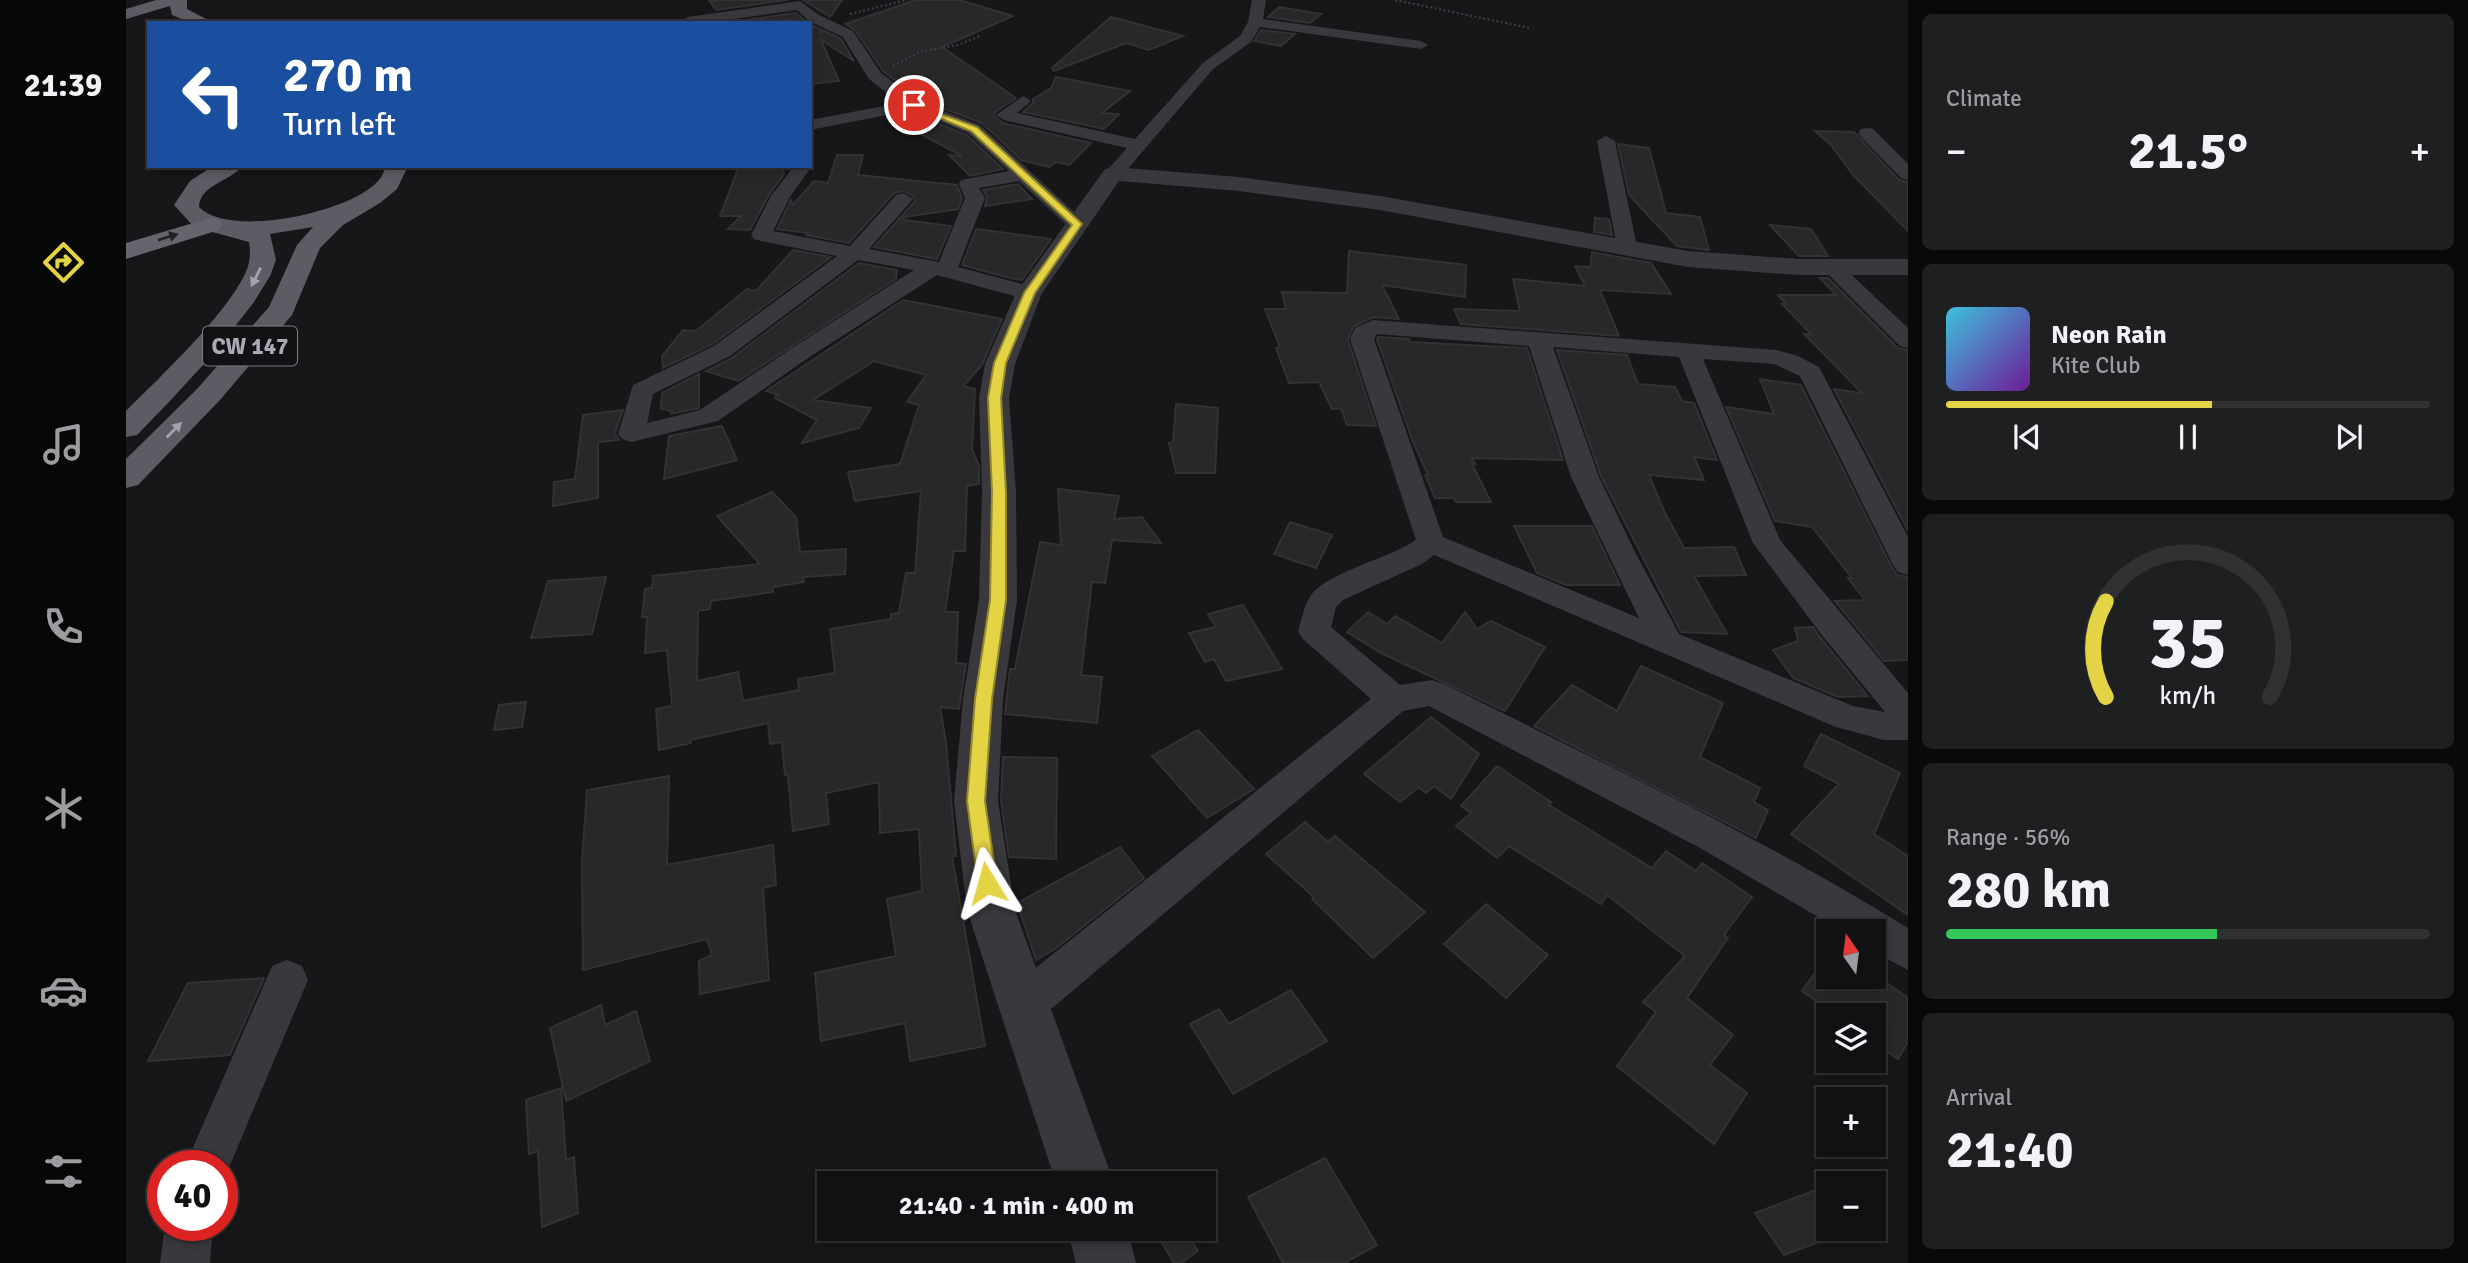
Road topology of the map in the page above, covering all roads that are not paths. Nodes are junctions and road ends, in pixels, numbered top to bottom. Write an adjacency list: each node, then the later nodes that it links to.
1 (174, 0): 4 (highway)
2 (179, 0): 6 (highway)
3 (1259, 0): 8 (street)
4 (126, 15): 5 (highway)
5 (163, 21)
6 (201, 21)
7 (688, 21): 11 (street)
8 (1255, 22): 9 (street); 15 (street)
9 (1421, 45)
10 (1023, 101): 15 (street)
11 (914, 105): 12 (street); 19 (street)
12 (812, 125)
13 (1867, 133): 21 (street)
14 (1606, 141): 26 (street)
15 (1139, 145): 20 (street)
16 (227, 168): 25 (highway)
17 (397, 168): 23 (highway)
18 (802, 168): 28 (street)
19 (1025, 174): 24 (street); 31 (street)
20 (1114, 174): 24 (street); 26 (street)
21 (1908, 174)
22 (903, 199): 28 (street)
23 (356, 205): 25 (highway); 37 (highway, CW 147, one-way to 23)
24 (1077, 224): 32 (street)
25 (211, 225): 27 (highway, one-way to 25); 36 (highway, CW 147, one-way to 36)
26 (1627, 247): 29 (street)
27 (126, 251)
28 (853, 253): 31 (street); 31 (street)
29 (1832, 267): 30 (street); 34 (street)
30 (1908, 267)
31 (940, 269): 32 (street)
32 (1029, 293): 46 (street)
33 (1538, 339): 35 (street); 38 (street); 40 (street)
34 (1908, 341)
35 (1688, 351): 39 (street); 42 (street)
36 (126, 428)
37 (126, 478)
38 (1431, 543): 40 (street); 41 (street)
39 (1908, 565)
40 (1668, 643): 43 (street)
41 (1394, 699): 44 (street); 46 (street)
42 (1908, 716)
43 (1908, 726)
44 (1908, 951)
45 (287, 979): 47 (street)
46 (1022, 1006): 48 (street)
47 (215, 1150)
48 (1081, 1171)
49 (188, 1241): 51 (street)
50 (1100, 1241): 52 (street)
51 (186, 1263)
52 (1106, 1263)

